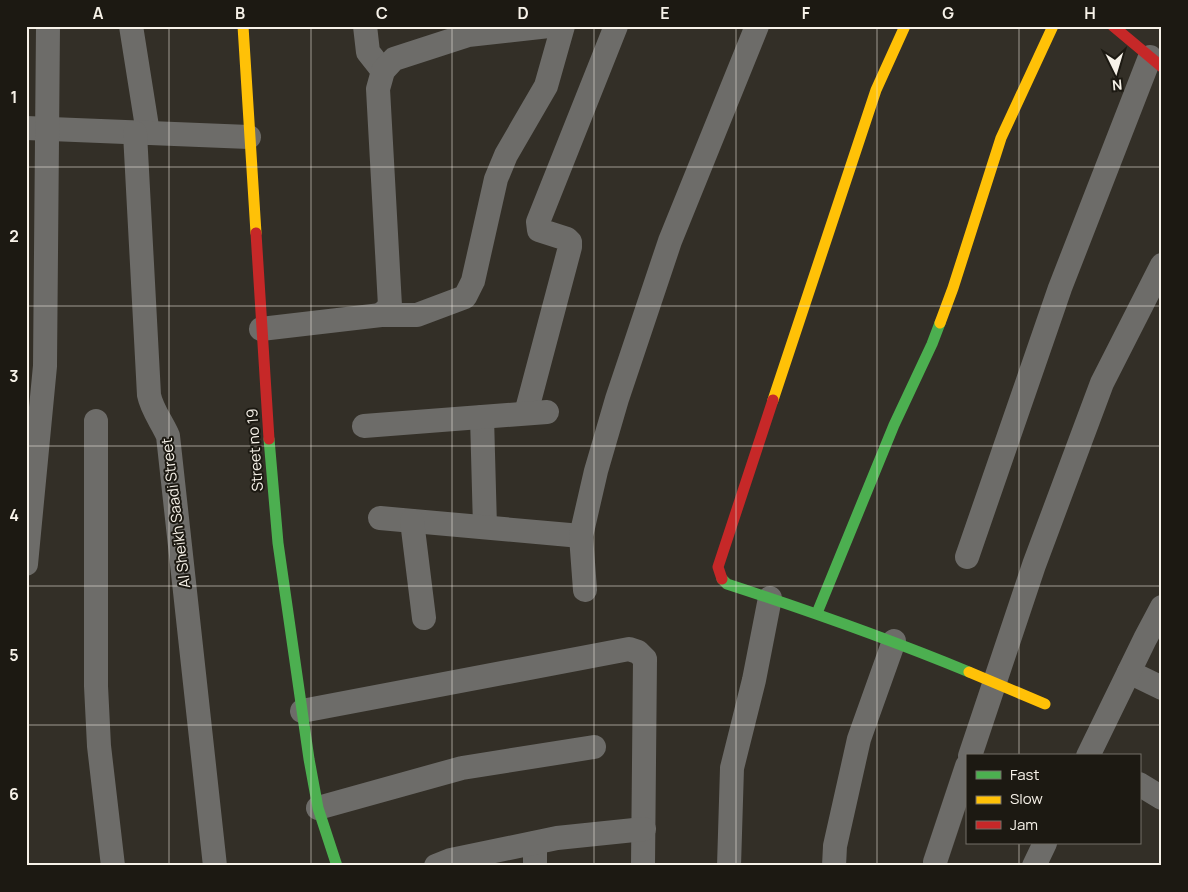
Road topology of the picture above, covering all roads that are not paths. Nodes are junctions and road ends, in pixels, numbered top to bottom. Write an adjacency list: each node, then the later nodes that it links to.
1 (48, 26): 15 (street)
2 (131, 26): 16 (street, Al Sheikh Saadi Street)
3 (243, 26): 17 (street, Street no 19)
4 (365, 26): 14 (street)
5 (549, 26): 12 (street)
6 (563, 26): 19 (street)
7 (616, 26): 21 (street)
8 (757, 26): 27 (street)
9 (905, 26): 31 (street)
10 (1053, 26): 33 (street)
11 (1113, 26): 13 (street)
12 (490, 29): 14 (street)
13 (1156, 62): 28 (street)
14 (383, 71): 19 (street)
15 (36, 128): 16 (street); 29 (street)
16 (142, 133): 17 (street); 54 (street, Al Sheikh Saadi Street)
17 (249, 137): 20 (street, Street no 19)
18 (1162, 265): 38 (street)
19 (381, 315): 20 (street)
20 (261, 329): 41 (street, Street no 19)
21 (482, 417): 23 (street); 26 (street)
22 (96, 422): 53 (street)
23 (364, 426)
24 (380, 518): 25 (street)
25 (412, 521): 26 (street); 34 (street)
26 (485, 527): 27 (street)
27 (581, 536): 30 (street)
28 (967, 557)
29 (26, 564)
30 (584, 590)
31 (770, 598): 33 (street); 58 (street)
32 (1162, 607): 36 (street)
33 (816, 612): 35 (street)
34 (424, 618)
35 (894, 641): 38 (street); 59 (street)
36 (1153, 642): 37 (street)
37 (1129, 672): 39 (street); 44 (street)
38 (994, 684): 40 (street); 43 (street)
39 (1162, 688)
40 (1046, 704)
41 (302, 711): 48 (street, Street no 19); 49 (street)
42 (594, 747): 48 (street)
43 (971, 754)
44 (1090, 754)
45 (966, 770): 52 (street)
46 (1140, 785): 47 (street)
47 (1162, 798)
48 (318, 808): 55 (street, Street no 19)
49 (644, 829): 51 (street); 57 (street)
50 (1045, 844): 60 (street)
51 (535, 854): 56 (street)
52 (939, 864)
53 (113, 866)
54 (215, 866)
55 (336, 866)
56 (436, 866)
57 (643, 866)
58 (730, 866)
59 (834, 866)
60 (1034, 866)

